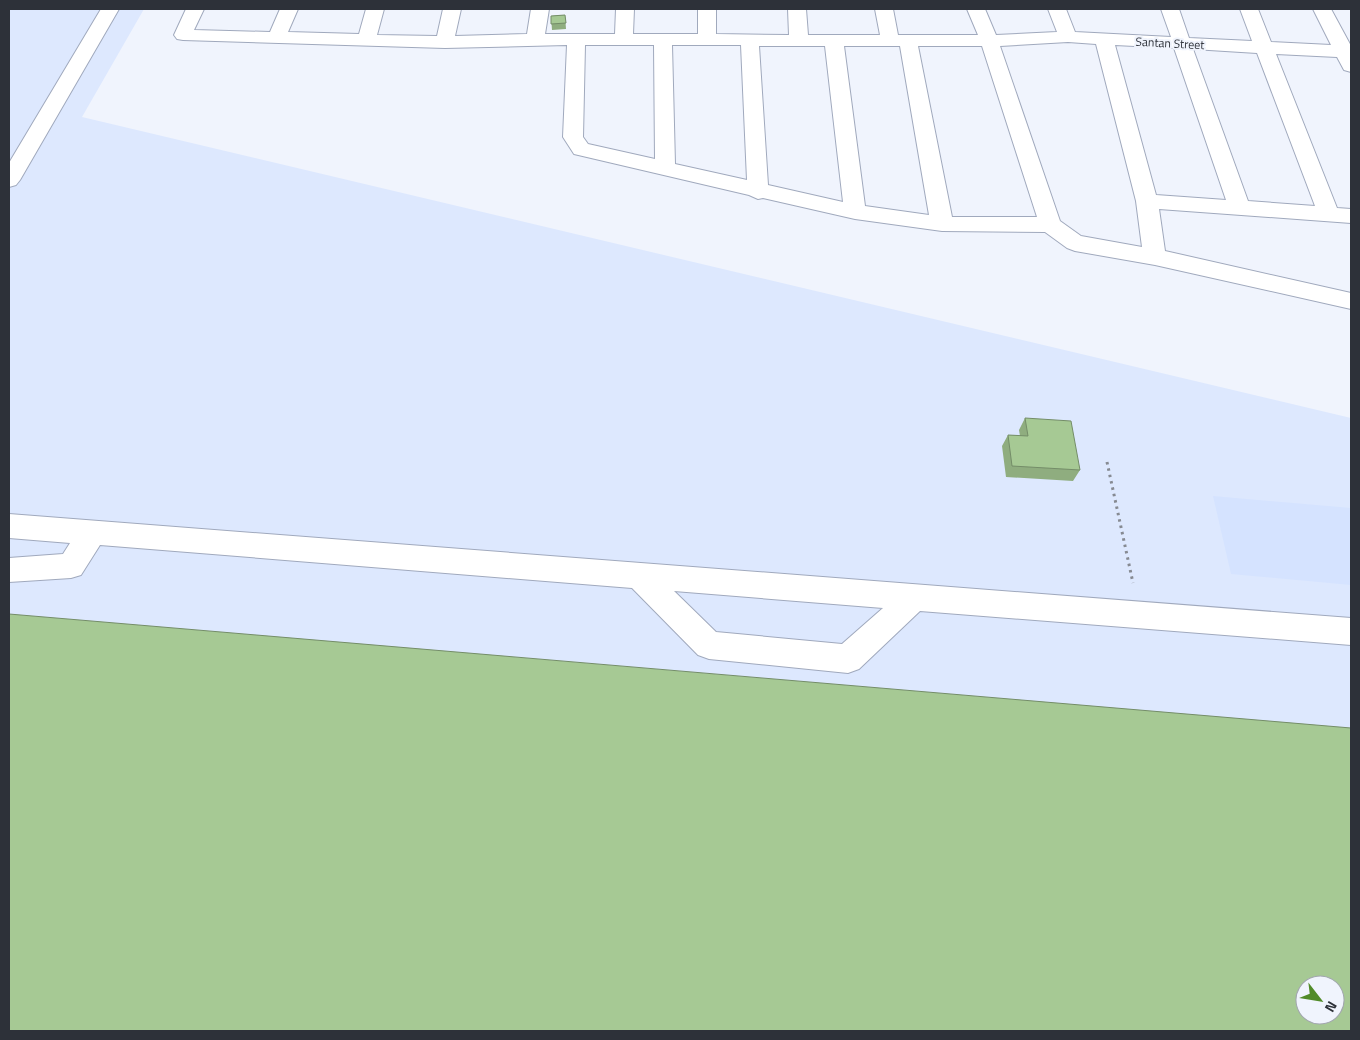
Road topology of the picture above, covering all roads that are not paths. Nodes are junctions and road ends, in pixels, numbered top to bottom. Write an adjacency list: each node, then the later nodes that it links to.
1 (110, 9): 35 (street)
2 (195, 9): 17 (street, Santan Street)
3 (289, 9): 17 (street)
4 (375, 9): 21 (street)
5 (452, 9): 30 (street)
6 (540, 9): 18 (street)
7 (626, 9): 22 (street)
8 (707, 9): 24 (street)
9 (798, 9): 26 (street)
10 (884, 9): 28 (street)
11 (976, 9): 29 (street)
12 (1056, 9): 16 (street)
13 (1170, 9): 31 (street)
14 (1249, 9): 32 (street)
15 (1322, 9): 33 (street)
16 (1068, 37): 20 (street, Santan Street); 29 (street, Santan Street)
17 (277, 38): 21 (street, Santan Street)
18 (536, 39): 19 (street, Santan Street); 30 (street, Santan Street)
19 (576, 39): 22 (street, Santan Street); 34 (street)
20 (1104, 39): 31 (street, Santan Street); 37 (street)
21 (366, 40): 30 (street, Santan Street)
22 (624, 40): 23 (street, Santan Street)
23 (663, 40): 24 (street, Santan Street); 34 (street)
24 (707, 40): 25 (street, Santan Street)
25 (750, 40): 26 (street, Santan Street); 36 (street)
26 (799, 41): 27 (street, Santan Street)
27 (834, 41): 28 (street, Santan Street); 39 (street)
28 (899, 41): 29 (street, Santan Street); 42 (street)
29 (989, 41): 43 (street)
30 (445, 42)
31 (1183, 43): 32 (street, Santan Street); 38 (street)
32 (1264, 47): 33 (street, Santan Street); 40 (street)
33 (1349, 57)
34 (665, 169): 36 (street)
35 (9, 180)
36 (758, 192): 39 (street)
37 (1147, 201): 38 (street); 44 (street)
38 (1239, 207): 40 (street)
39 (855, 212): 42 (street)
40 (1329, 214): 41 (street)
41 (1351, 216)
42 (942, 224): 43 (street)
43 (1050, 225): 44 (street)
44 (1155, 257): 45 (street)
45 (1351, 301)
46 (9, 526): 47 (street)
47 (92, 533): 48 (street); 49 (street)
48 (9, 570)
49 (638, 575): 50 (street); 50 (street)
50 (915, 597): 51 (street)
51 (1351, 632)

